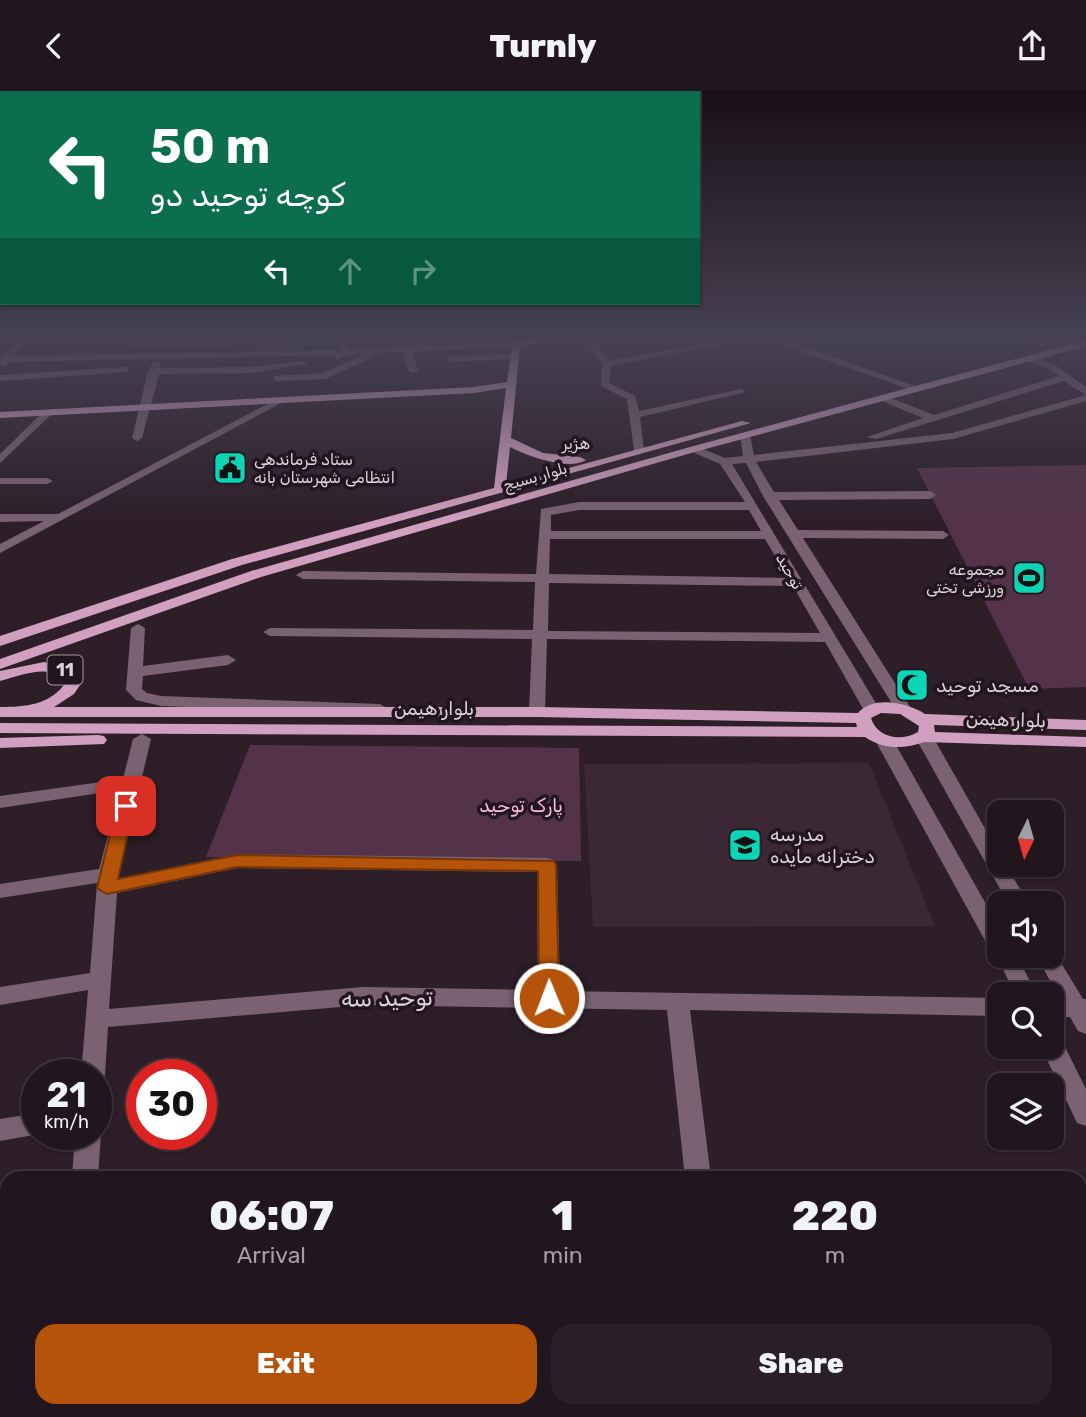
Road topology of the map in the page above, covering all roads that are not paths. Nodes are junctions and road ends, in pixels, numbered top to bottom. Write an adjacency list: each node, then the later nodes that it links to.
1 (146, 400): 11 (street)
2 (282, 400): 11 (main road); 32 (street)
3 (509, 400): 18 (main road)
4 (632, 400): 14 (street)
5 (704, 400): 14 (street)
6 (836, 400): 21 (main road, بلوار بسیج)
7 (876, 400): 16 (main road, بلوار بسیج)
8 (888, 400): 15 (street)
9 (998, 400): 15 (street)
10 (1080, 400): 20 (street)
11 (144, 407): 12 (main road); 17 (street)
12 (49, 412): 13 (main road); 24 (street)
13 (0, 415)
14 (633, 415): 21 (street)
15 (933, 418): 20 (street)
16 (745, 435): 19 (main road, بلوار بسیج); 23 (street, توحید)
17 (136, 438)
18 (505, 439): 22 (main road, هژیر); 28 (main road)
19 (694, 449): 25 (street); 39 (main road, بلوار بسیج)
20 (833, 449): 23 (street)
21 (639, 450): 22 (main road, بلوار بسیج)
22 (611, 458): 28 (main road, بلوار بسیج)
23 (749, 459): 25 (street); 30 (street, توحید)
24 (0, 460)
25 (724, 461): 31 (street, توحید)
26 (0, 481): 27 (street)
27 (47, 481)
28 (500, 488): 34 (main road, بلوار بسیج)
29 (930, 495): 30 (street)
30 (769, 496): 35 (street, توحید)
31 (753, 506): 36 (street); 37 (street, توحید)
32 (60, 517): 33 (street); 40 (street)
33 (0, 518)
34 (346, 532): 39 (main road); 44 (main road, بلوار بسیج)
35 (793, 534): 38 (street); 55 (street, توحید)
36 (544, 535): 37 (street); 42 (street)
37 (769, 535): 43 (street, توحید)
38 (943, 535)
39 (361, 543): 52 (main road, بلوار بسیج)
40 (0, 549)
41 (303, 575): 42 (street)
42 (543, 577): 43 (street); 48 (street)
43 (796, 582): 49 (street, توحید)
44 (38, 627): 45 (main road); 50 (main road, بلوار بسیج)
45 (0, 628)
46 (138, 628): 53 (street)
47 (270, 632): 48 (street)
48 (538, 636): 49 (street); 60 (street)
49 (828, 638): 56 (street, توحید)
50 (0, 641)
51 (228, 660): 53 (street)
52 (0, 664)
53 (135, 672): 61 (street)
54 (0, 676): 59 (main road, 11)
55 (884, 681): 56 (street); 57 (street, توحید)
56 (857, 683): 62 (street, توحید)
57 (904, 710): 62 (main road); 65 (main road)
58 (0, 712): 59 (main road, بلوار هیمن)
59 (28, 712): 61 (main road, بلوار هیمن)
60 (537, 712): 61 (main road, بلوار هیمن); 62 (main road, بلوار هیمن)
61 (434, 714)
62 (872, 725): 65 (main road); 66 (main road, بلوار هیمن); 75 (street, توحید)
63 (1086, 725): 65 (main road, بلوار هیمن)
64 (0, 728): 66 (main road, بلوار هیمن)
65 (923, 728): 68 (main road, بلوار هیمن); 74 (street)
66 (265, 730): 67 (main road)
67 (142, 739): 69 (main road); 70 (street)
68 (1086, 742)
69 (0, 743)
70 (132, 783): 71 (street); 72 (street)
71 (0, 802)
72 (107, 881): 73 (street); 77 (street); 79 (street)
73 (0, 891)
74 (1011, 891)
75 (987, 925)
76 (1055, 968): 83 (street)
77 (100, 980): 78 (street); 84 (street)
78 (0, 996)
79 (549, 998): 80 (street, توحید سه); 84 (street, توحید سه)
80 (678, 1003): 81 (street, توحید سه); 92 (street)
81 (987, 1007)
82 (1064, 1010): 83 (street)
83 (1083, 1014)
84 (97, 1019): 85 (street)
85 (94, 1059)
86 (1059, 1059): 87 (street)
87 (1086, 1115)
88 (21, 1127): 89 (street)
89 (0, 1131)
90 (87, 1150): 91 (street)
91 (85, 1171)
92 (697, 1171)

